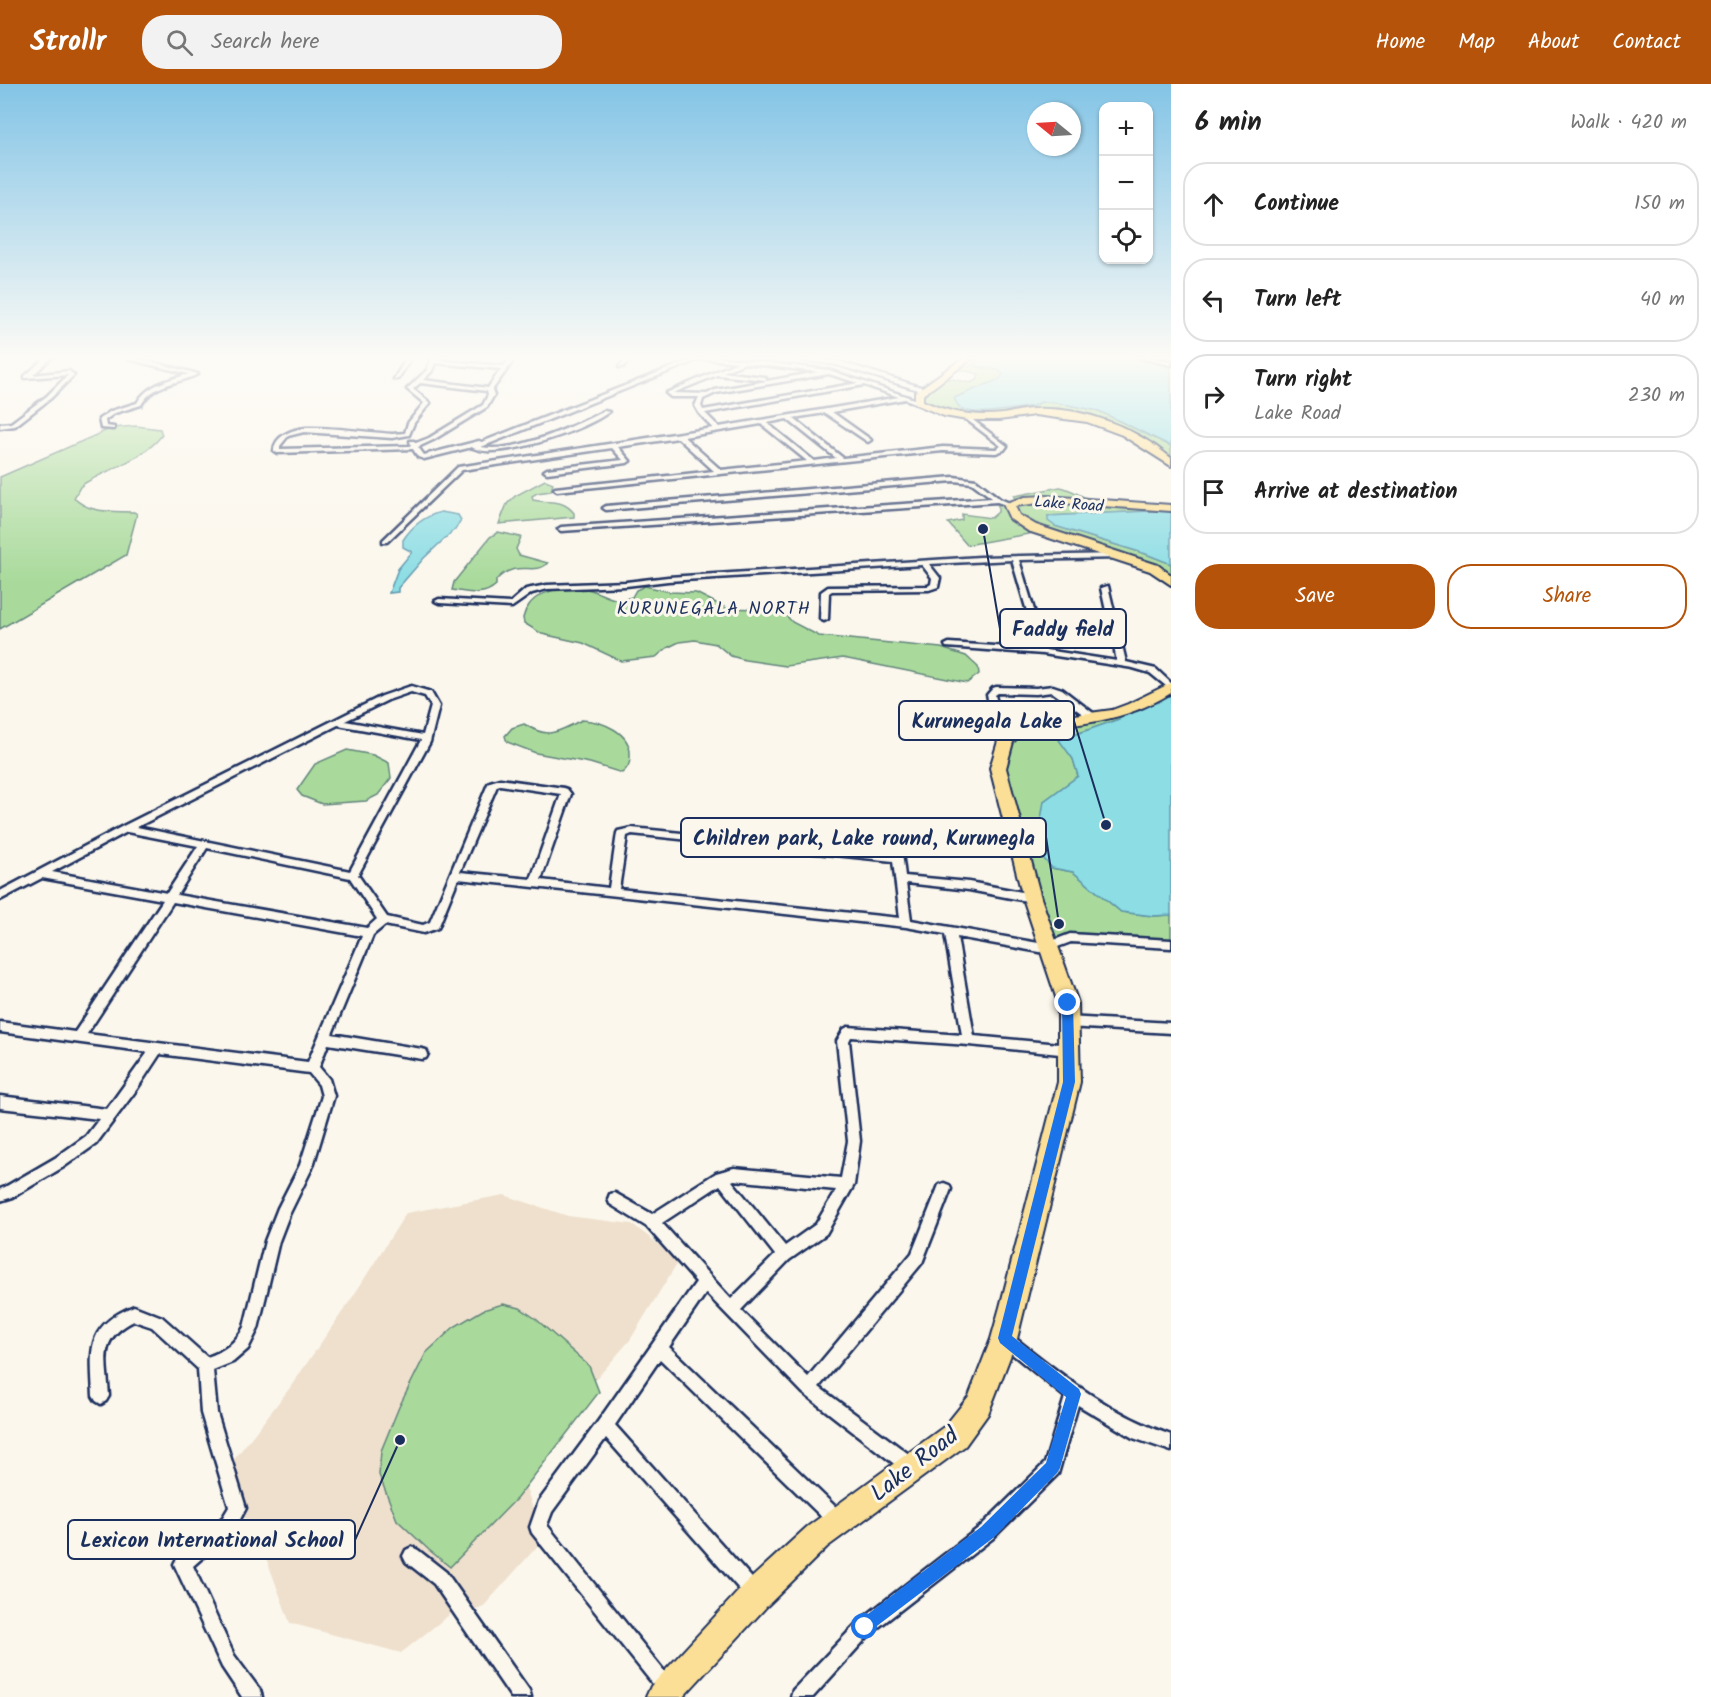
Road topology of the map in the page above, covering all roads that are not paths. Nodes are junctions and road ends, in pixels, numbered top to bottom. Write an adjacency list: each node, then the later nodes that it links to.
1 (296, 432): 19 (street)
2 (337, 432): 12 (street)
3 (441, 432): 19 (street)
4 (510, 432): 17 (street)
5 (561, 432): 14 (street)
6 (699, 432): 13 (street)
7 (775, 432): 23 (street)
8 (807, 432): 22 (street)
9 (857, 432): 15 (street)
10 (986, 432): 22 (street)
11 (1122, 432): 24 (main road)
12 (407, 434): 19 (street)
13 (679, 436): 18 (street); 26 (street)
14 (550, 437): 16 (street); 17 (street)
15 (868, 440)
16 (556, 442)
17 (482, 443): 19 (street)
18 (614, 446): 21 (street); 25 (street)
19 (415, 447)
20 (562, 447): 21 (street)
21 (568, 453): 32 (street)
22 (842, 460): 23 (street)
23 (813, 463): 26 (street)
24 (1171, 464)
25 (547, 471)
26 (719, 472): 27 (street)
27 (557, 489)
28 (1003, 502): 29 (street); 30 (main road, Lake Road); 31 (street); 33 (main road, Lake Road)
29 (606, 508)
30 (1171, 508)
31 (561, 529)
32 (385, 541)
33 (1118, 556): 34 (street); 36 (main road, Lake Road)
34 (1015, 559): 35 (street); 41 (street)
35 (924, 563): 38 (street); 39 (street)
36 (1171, 580)
37 (1105, 588): 42 (street)
38 (439, 601)
39 (824, 619)
40 (949, 645): 41 (street)
41 (1043, 652): 42 (street)
42 (1122, 665): 44 (street)
43 (1069, 686): 45 (street)
44 (1171, 687): 46 (main road)
45 (1053, 689): 46 (street); 48 (street)
46 (1094, 718): 48 (main road)
47 (339, 723): 49 (street); 49 (street); 50 (street)
48 (1014, 732): 62 (main road, Lake Road)
49 (426, 738): 55 (street)
50 (126, 828): 52 (street); 54 (street)
51 (895, 837): 53 (street)
52 (205, 844): 55 (street); 61 (street)
53 (897, 858): 57 (street); 59 (street)
54 (40, 874): 60 (street); 61 (street)
55 (353, 875): 63 (street)
56 (454, 875): 58 (street); 58 (street); 63 (street)
57 (901, 879): 62 (street); 64 (street)
58 (535, 884): 59 (street)
59 (613, 893): 64 (street)
60 (0, 896)
61 (170, 898): 66 (street); 72 (street)
62 (1032, 898): 68 (main road, Lake Road)
63 (383, 920): 66 (street)
64 (906, 923): 65 (street)
65 (950, 930): 68 (street); 74 (street)
66 (369, 933): 73 (street)
67 (1171, 945): 68 (street)
68 (1050, 948): 69 (main road, Lake Road)
69 (1067, 1022): 70 (street); 76 (main road, Lake Road)
70 (1171, 1028)
71 (1, 1029): 72 (street)
72 (78, 1037): 75 (street)
73 (325, 1038): 77 (street); 78 (street)
74 (969, 1040): 76 (street); 82 (street)
75 (156, 1050): 78 (street); 80 (street)
76 (1070, 1050): 90 (main road, Lake Road)
77 (422, 1054)
78 (312, 1068): 92 (street)
79 (0, 1102): 80 (street)
80 (109, 1115): 84 (street)
81 (721, 1177): 82 (street); 86 (street); 87 (street)
82 (847, 1185): 87 (street)
83 (944, 1189): 93 (street)
84 (0, 1195)
85 (615, 1199): 86 (street)
86 (652, 1222): 88 (street)
87 (784, 1256): 89 (street)
88 (705, 1281): 89 (street); 91 (street)
89 (731, 1310): 93 (street)
90 (1005, 1338): 94 (street); 98 (main road, Lake Road)
91 (658, 1347): 96 (street); 99 (street)
92 (205, 1365): 95 (street); 103 (street)
93 (808, 1388): 98 (street)
94 (1074, 1394): 97 (street); 105 (street)
95 (101, 1395)
96 (605, 1426): 101 (street); 102 (street)
97 (1170, 1439)
98 (913, 1467): 99 (main road, Lake Road)
99 (839, 1522): 101 (main road, Lake Road)
100 (412, 1556): 104 (street)
101 (756, 1595): 102 (main road, Lake Road)
102 (665, 1694)
103 (253, 1697)
104 (522, 1697)
105 (800, 1697)

